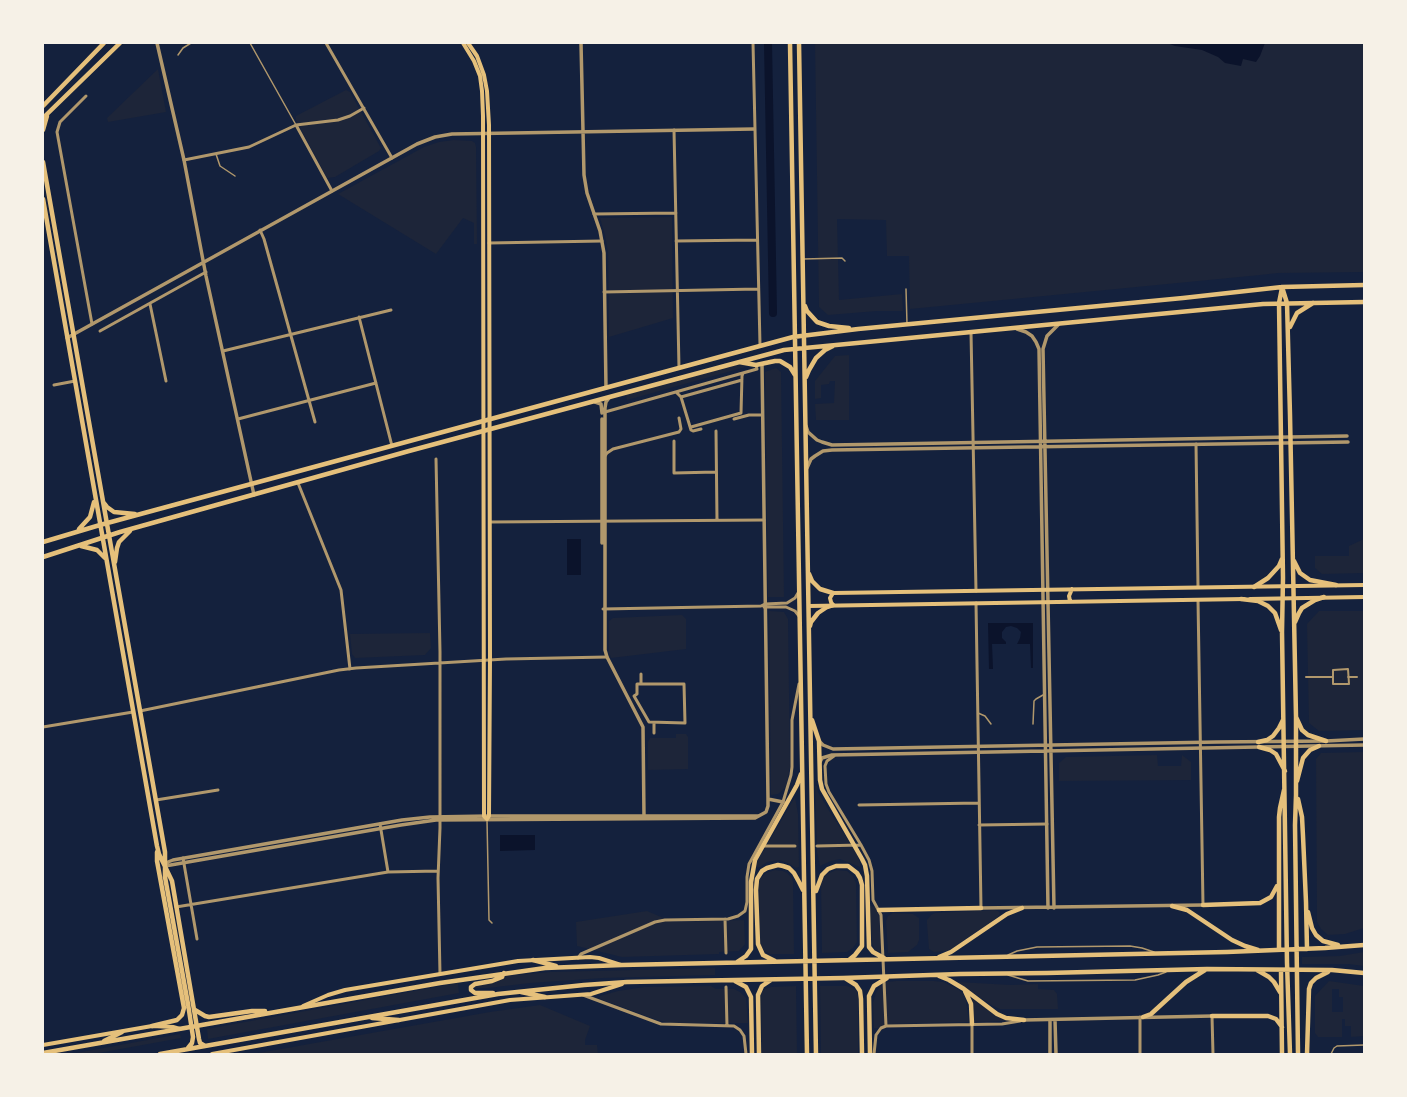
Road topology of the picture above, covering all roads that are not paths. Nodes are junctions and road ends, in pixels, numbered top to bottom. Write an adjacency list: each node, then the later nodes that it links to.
1 (104, 43): 14 (main road)
2 (120, 43): 15 (main road)
3 (157, 43): 32 (street)
4 (191, 43): 13 (lane)
5 (250, 43): 23 (lane)
6 (326, 43): 20 (street)
7 (463, 43): 29 (main road)
8 (468, 43): 28 (main road)
9 (581, 43): 27 (street)
10 (753, 43): 24 (street)
11 (790, 43): 75 (main road)
12 (799, 43): 46 (main road)
13 (178, 55)
14 (78, 70): 15 (main road); 16 (main road)
15 (85, 77): 21 (main road)
16 (54, 95): 18 (main road); 19 (main road)
17 (86, 96): 64 (street)
18 (43, 100)
19 (43, 106)
20 (364, 108): 23 (street); 31 (street)
21 (48, 114): 22 (main road); 25 (main road)
22 (43, 118)
23 (296, 125): 30 (street); 35 (street)
24 (754, 129): 26 (street); 42 (street)
25 (43, 130)
26 (674, 130): 27 (street); 39 (street)
27 (582, 132): 28 (street); 40 (street)
28 (488, 133): 29 (street); 45 (main road)
29 (483, 134): 31 (street); 105 (main road)
30 (216, 154): 32 (street); 34 (lane)
31 (392, 158): 35 (street)
32 (184, 160): 48 (street)
33 (43, 162): 37 (main road)
34 (235, 176)
35 (332, 191): 41 (street)
36 (43, 199): 38 (main road)
37 (51, 207): 38 (street); 72 (main road)
38 (44, 208): 76 (main road)
39 (676, 213): 40 (street); 44 (street)
40 (594, 214): 43 (street)
41 (260, 230): 48 (street); 73 (street)
42 (757, 240): 44 (street); 52 (street)
43 (602, 241): 45 (street); 55 (street)
44 (676, 241): 54 (street)
45 (489, 243): 105 (main road)
46 (803, 259): 47 (lane); 58 (main road)
47 (845, 261)
48 (204, 262): 49 (street); 64 (street)
49 (206, 272): 61 (street); 81 (street)
50 (1364, 285): 51 (main road)
51 (1282, 287): 59 (main road); 60 (main road); 65 (main road)
52 (758, 289): 54 (street); 78 (street)
53 (906, 289): 65 (lane)
54 (677, 291): 55 (street); 84 (street)
55 (604, 292): 94 (street)
56 (1315, 302): 57 (main road); 60 (main road); 69 (main road)
57 (1364, 302)
58 (804, 303): 68 (main road); 74 (main road)
59 (1279, 303): 60 (main road); 66 (main road); 115 (main road)
60 (1287, 303): 69 (main road)
61 (150, 304): 70 (street); 88 (street)
62 (392, 310): 63 (street)
63 (359, 317): 73 (street); 91 (street)
64 (92, 324): 72 (street)
65 (907, 324): 68 (main road)
66 (1059, 324): 67 (main road); 118 (street)
67 (1014, 328): 71 (main road); 117 (street)
68 (858, 329): 74 (main road)
69 (1288, 330): 113 (main road)
70 (100, 331)
71 (971, 332): 77 (main road); 120 (street)
72 (73, 334): 76 (street); 138 (main road)
73 (290, 334): 81 (street); 98 (street)
74 (804, 335): 75 (main road); 80 (main road)
75 (795, 336): 78 (main road); 79 (main road)
76 (67, 338): 89 (main road)
77 (839, 344): 80 (main road); 93 (main road)
78 (760, 345): 84 (main road)
79 (796, 348): 80 (main road); 82 (main road); 90 (main road)
80 (804, 348): 93 (main road)
81 (223, 351): 104 (street)
82 (738, 362): 85 (main road); 97 (main road)
83 (762, 365): 85 (main road); 90 (main road); 102 (street)
84 (679, 368): 94 (main road)
85 (756, 368): 86 (street)
86 (743, 373): 87 (street); 95 (street)
87 (742, 380): 96 (street); 101 (street)
88 (166, 381)
89 (75, 382): 92 (street); 137 (main road)
90 (796, 382): 164 (main road)
91 (376, 383): 98 (street); 125 (street)
92 (54, 384)
93 (805, 385): 108 (main road)
94 (606, 388): 105 (main road)
95 (676, 392): 96 (street); 100 (street)
96 (681, 397): 109 (street)
97 (609, 398): 99 (main road); 100 (street)
98 (309, 400): 104 (street); 107 (street)
99 (594, 402): 111 (main road); 142 (street)
100 (605, 412): 119 (street)
101 (741, 413): 102 (street); 109 (street)
102 (762, 414): 106 (street); 141 (street)
103 (679, 418): 129 (street)
104 (238, 419): 134 (street)
105 (487, 419): 111 (main road); 125 (main road)
106 (734, 419)
107 (315, 422)
108 (806, 425): 120 (street); 132 (main road)
109 (691, 427): 110 (street)
110 (701, 429)
111 (487, 430): 135 (main road); 143 (main road); 187 (main road)
112 (716, 431): 133 (street)
113 (1290, 436): 114 (street); 115 (street); 123 (main road)
114 (1347, 436)
115 (1281, 437): 118 (street); 122 (main road)
116 (674, 441): 133 (street)
117 (1040, 441): 118 (street); 120 (street); 126 (street)
118 (1045, 441): 127 (street)
119 (605, 442): 129 (street); 130 (street)
120 (973, 442): 128 (street)
121 (1348, 442): 123 (street)
122 (1281, 443): 123 (street); 124 (street); 152 (main road)
123 (1291, 443): 153 (main road)
124 (1196, 444): 127 (street); 163 (street)
125 (392, 446): 134 (main road)
126 (1040, 447): 127 (street); 128 (street); 166 (street)
127 (1045, 447): 166 (street)
128 (973, 448): 132 (street); 167 (street)
129 (613, 449): 130 (street)
130 (605, 456): 142 (street)
131 (436, 459): 189 (street)
132 (806, 469): 156 (main road)
133 (716, 472): 140 (street)
134 (252, 483): 136 (street); 139 (main road)
135 (298, 483): 136 (main road); 190 (street)
136 (254, 495): 146 (main road)
137 (94, 496): 145 (main road); 147 (main road)
138 (102, 499): 139 (main road); 144 (main road)
139 (141, 514): 144 (main road)
140 (718, 520): 141 (street); 142 (street)
141 (764, 520): 179 (street)
142 (603, 521): 143 (street); 181 (street)
143 (490, 522): 188 (main road)
144 (106, 523): 145 (main road); 148 (main road)
145 (100, 525): 147 (main road); 149 (main road)
146 (134, 528): 148 (main road); 157 (main road)
147 (77, 531): 150 (main road)
148 (108, 536): 149 (main road); 157 (main road)
149 (102, 538): 151 (main road); 155 (main road)
150 (43, 542)
151 (75, 546): 154 (main road); 155 (main road)
152 (1283, 553): 160 (main road); 161 (main road)
153 (1292, 554): 158 (main road); 162 (main road)
154 (43, 557)
155 (106, 559): 200 (main road)
156 (808, 570): 168 (main road); 180 (main road)
157 (115, 572): 199 (main road)
158 (1336, 585): 159 (main road); 162 (main road)
159 (1364, 585)
160 (1254, 586): 161 (main road); 163 (main road)
161 (1283, 586): 162 (main road); 171 (main road)
162 (1293, 586): 172 (main road)
163 (1198, 587): 165 (main road)
164 (800, 589): 179 (street); 182 (main road)
165 (1072, 589): 166 (main road); 175 (main road)
166 (1045, 590): 167 (main road); 176 (street)
167 (976, 591): 168 (main road)
168 (833, 593): 178 (main road)
169 (1324, 597): 170 (main road); 172 (main road); 184 (main road)
170 (1364, 597)
171 (1283, 598): 172 (main road); 173 (main road); 185 (main road)
172 (1293, 598): 184 (main road)
173 (1241, 599): 174 (main road); 185 (main road)
174 (1198, 600): 175 (main road); 213 (street)
175 (1070, 601): 176 (main road)
176 (1046, 602): 177 (main road); 198 (street); 218 (street)
177 (976, 603): 178 (main road); 201 (street)
178 (833, 605): 180 (main road); 183 (main road)
179 (765, 606): 181 (street); 182 (street); 235 (street)
180 (809, 606): 183 (main road)
181 (604, 609): 186 (street)
182 (800, 620): 192 (main road)
183 (809, 628): 202 (main road)
184 (1293, 630): 204 (main road)
185 (1282, 632): 203 (main road)
186 (606, 657): 188 (street); 239 (street)
187 (484, 660): 188 (street); 189 (street); 240 (main road)
188 (490, 660): 240 (main road)
189 (440, 663): 190 (street); 241 (street)
190 (350, 669): 199 (street)
191 (641, 674): 197 (street)
192 (801, 676): 228 (main road); 236 (street)
193 (1306, 677): 194 (street)
194 (1333, 677): 195 (street); 195 (street)
195 (1348, 677): 196 (street)
196 (1357, 677)
197 (641, 684): 205 (street); 205 (street)
198 (1045, 695): 207 (lane); 217 (street)
199 (140, 711): 234 (main road)
200 (133, 712): 208 (street); 249 (main road)
201 (978, 713): 206 (lane); 220 (street)
202 (810, 715): 211 (main road); 257 (main road)
203 (1284, 716): 214 (main road); 215 (main road)
204 (1296, 717): 212 (main road); 216 (main road)
205 (654, 723): 209 (street)
206 (991, 724)
207 (1033, 724)
208 (43, 727)
209 (654, 733)
210 (1364, 739): 212 (street)
211 (818, 740): 220 (street); 227 (main road)
212 (1326, 741): 216 (street)
213 (1200, 742): 214 (street); 218 (street); 222 (street)
214 (1258, 744): 215 (street); 222 (street); 229 (main road)
215 (1285, 744): 216 (street); 229 (main road)
216 (1296, 744): 221 (street); 231 (main road)
217 (1046, 745): 218 (street); 220 (street); 224 (street)
218 (1051, 745): 223 (street)
219 (1364, 745): 221 (street)
220 (978, 746): 225 (street)
221 (1319, 746): 231 (main road)
222 (1200, 748): 223 (street); 261 (street)
223 (1051, 750): 224 (street); 267 (street)
224 (1046, 751): 225 (street); 242 (street)
225 (978, 752): 226 (street); 237 (street)
226 (839, 754): 227 (street); 245 (street)
227 (819, 763): 282 (main road)
228 (802, 770): 236 (main road); 258 (main road)
229 (1285, 772): 230 (main road)
230 (1286, 782): 256 (main road); 353 (main road)
231 (1296, 784): 233 (main road)
232 (218, 790): 234 (street)
233 (1296, 795): 259 (main road); 354 (main road)
234 (156, 800): 250 (main road)
235 (768, 800): 236 (street); 239 (street)
236 (786, 802): 246 (street); 286 (main road)
237 (979, 803): 238 (street); 243 (street)
238 (859, 804)
239 (643, 816): 240 (street)
240 (487, 817): 241 (street); 270 (lane)
241 (440, 818): 244 (street); 254 (street)
242 (1047, 824): 243 (street); 266 (street)
243 (979, 825): 264 (street)
244 (381, 826): 252 (street); 255 (street)
245 (861, 845): 248 (street); 268 (street)
246 (759, 846): 247 (street); 269 (street)
247 (795, 846)
248 (817, 846)
249 (158, 851): 253 (main road); 323 (main road)
250 (166, 856): 251 (street); 253 (main road)
251 (173, 860): 252 (street); 253 (street)
252 (184, 861): 253 (street); 260 (street)
253 (165, 866): 263 (main road); 311 (main road)
254 (438, 871): 255 (street); 296 (street)
255 (388, 872): 260 (street)
256 (1279, 880): 261 (main road); 276 (main road)
257 (814, 894): 284 (main road); 343 (main road)
258 (804, 895): 285 (main road); 342 (main road)
259 (1306, 902): 273 (main road); 274 (main road)
260 (192, 905): 263 (street); 271 (street)
261 (1203, 905): 262 (street)
262 (1172, 906): 267 (street); 275 (main road)
263 (176, 907): 312 (main road)
264 (981, 908): 265 (street); 268 (main road)
265 (1022, 908): 266 (street); 281 (main road)
266 (1048, 908): 267 (street)
267 (1054, 908)
268 (879, 910): 326 (street)
269 (725, 919): 277 (street); 280 (street)
270 (492, 923)
271 (197, 939)
272 (1364, 945): 273 (main road)
273 (1353, 946): 274 (main road)
274 (1307, 949): 276 (main road)
275 (1261, 950): 276 (main road); 278 (main road)
276 (1279, 950)
277 (726, 953)
278 (1158, 953): 279 (main road); 279 (lane)
279 (1005, 956): 281 (main road)
280 (578, 958): 283 (main road); 287 (main road)
281 (937, 958): 282 (main road)
282 (886, 959): 284 (main road)
283 (533, 960): 288 (main road); 296 (main road)
284 (849, 960): 285 (main road)
285 (776, 962): 286 (main road)
286 (735, 963): 287 (main road)
287 (622, 965): 288 (main road)
288 (560, 967): 294 (main road)
289 (1207, 969): 290 (main road); 291 (main road); 316 (main road)
290 (1169, 970): 297 (main road); 297 (lane)
291 (1256, 970): 292 (main road); 310 (main road)
292 (1281, 970): 293 (main road); 310 (main road)
293 (1332, 970): 295 (main road); 355 (main road)
294 (504, 973): 307 (main road); 313 (main road)
295 (1364, 973)
296 (440, 974): 313 (main road)
297 (1004, 974): 298 (main road)
298 (936, 975): 299 (main road); 305 (main road)
299 (889, 976): 300 (main road); 345 (main road)
300 (843, 978): 301 (main road); 344 (main road)
301 (776, 979): 302 (main road); 341 (main road)
302 (730, 980): 303 (main road); 340 (main road)
303 (627, 982): 306 (main road); 308 (main road)
304 (726, 987): 325 (street)
305 (964, 989): 319 (main road); 322 (main road)
306 (516, 991): 307 (main road); 309 (main road)
307 (498, 994): 317 (main road)
308 (581, 995): 309 (main road); 325 (street)
309 (545, 997): 318 (main road)
310 (1281, 997): 328 (main road)
311 (188, 1004): 312 (main road); 327 (main road)
312 (194, 1009): 314 (main road); 324 (main road)
313 (296, 1009): 314 (main road)
314 (272, 1012): 324 (main road)
315 (1212, 1016): 316 (street); 328 (main road); 351 (street)
316 (1142, 1017): 321 (street); 350 (street)
317 (362, 1018): 318 (main road); 334 (main road)
318 (399, 1020): 338 (main road)
319 (1024, 1020): 320 (street); 322 (street)
320 (1050, 1020): 321 (street); 348 (street)
321 (1056, 1020): 349 (street)
322 (972, 1024): 326 (street); 347 (street)
323 (152, 1026): 329 (main road); 330 (main road)
324 (197, 1026): 327 (main road); 334 (main road)
325 (727, 1026): 339 (street)
326 (886, 1026): 346 (street)
327 (191, 1027): 329 (main road); 335 (main road)
328 (1282, 1027): 352 (main road)
329 (180, 1029): 331 (main road)
330 (122, 1032): 331 (main road); 332 (main road)
331 (97, 1044): 336 (main road)
332 (43, 1045)
333 (1364, 1045): 356 (lane)
334 (205, 1046): 335 (main road)
335 (187, 1049): 337 (main road)
336 (43, 1053)
337 (160, 1054)
338 (212, 1054)
339 (746, 1054)
340 (752, 1054)
341 (759, 1054)
342 (807, 1054)
343 (816, 1054)
344 (862, 1054)
345 (870, 1054)
346 (874, 1054)
347 (972, 1054)
348 (1050, 1054)
349 (1056, 1054)
350 (1140, 1054)
351 (1213, 1054)
352 (1282, 1054)
353 (1290, 1054)
354 (1298, 1054)
355 (1307, 1054)
356 (1331, 1054)

